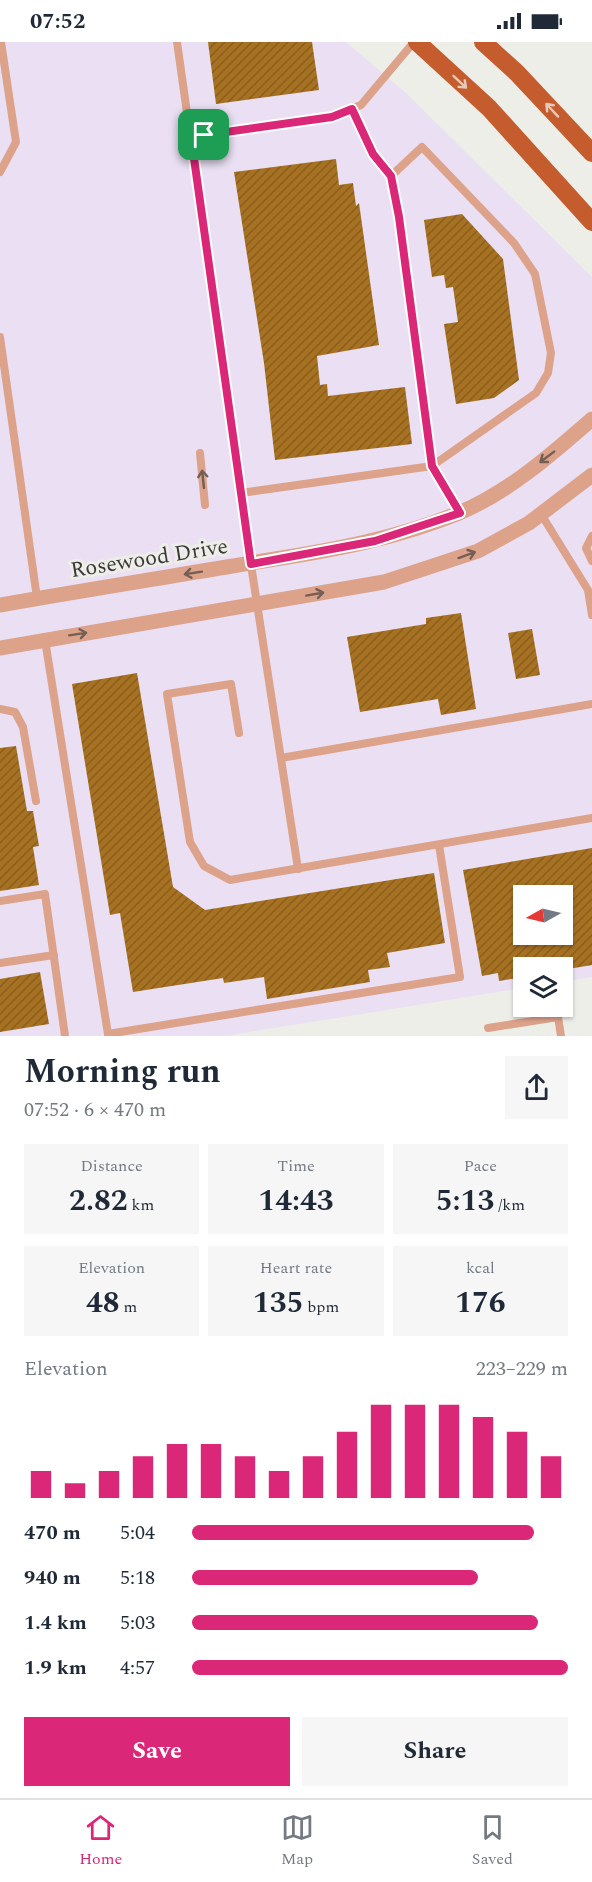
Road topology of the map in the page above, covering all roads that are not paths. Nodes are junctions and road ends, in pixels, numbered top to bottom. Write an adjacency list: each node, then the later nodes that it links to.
1 (1, 42): 8 (lane)
2 (177, 42): 6 (lane)
3 (416, 42): 5 (lane); 10 (main road, one-way to 10)
4 (483, 42): 7 (main road, one-way to 4)
5 (352, 109): 6 (lane); 9 (lane)
6 (191, 137): 16 (lane)
7 (592, 153)
8 (0, 172)
9 (391, 176): 14 (lane); 14 (lane)
10 (592, 222)
11 (0, 337): 23 (lane)
12 (592, 419): 18 (street, Rosewood Drive, one-way to 18)
13 (200, 453): 17 (lane, one-way to 13)
14 (432, 466): 16 (lane); 18 (lane)
15 (592, 475): 19 (street)
16 (240, 493): 22 (lane)
17 (205, 505)
18 (460, 513): 22 (street, Rosewood Drive)
19 (541, 514): 24 (street, one-way to 19); 26 (lane)
20 (592, 536): 21 (lane)
21 (592, 561)
22 (251, 564): 23 (street, Rosewood Drive, one-way to 23); 24 (lane)
23 (37, 598): 25 (street, Rosewood Drive)
24 (257, 604): 27 (street, one-way to 24); 32 (lane)
25 (0, 605)
26 (592, 615)
27 (45, 640): 28 (street); 35 (lane)
28 (0, 648)
29 (592, 704): 32 (lane)
30 (0, 709): 33 (lane)
31 (239, 733): 36 (lane)
32 (281, 758): 36 (lane)
33 (36, 801)
34 (592, 818): 35 (lane)
35 (439, 845): 36 (lane)
36 (298, 869)
37 (0, 901): 38 (lane)
38 (54, 955): 39 (lane); 41 (lane)
39 (0, 963)
40 (488, 1028): 42 (lane)
41 (65, 1036)
42 (561, 1036)

